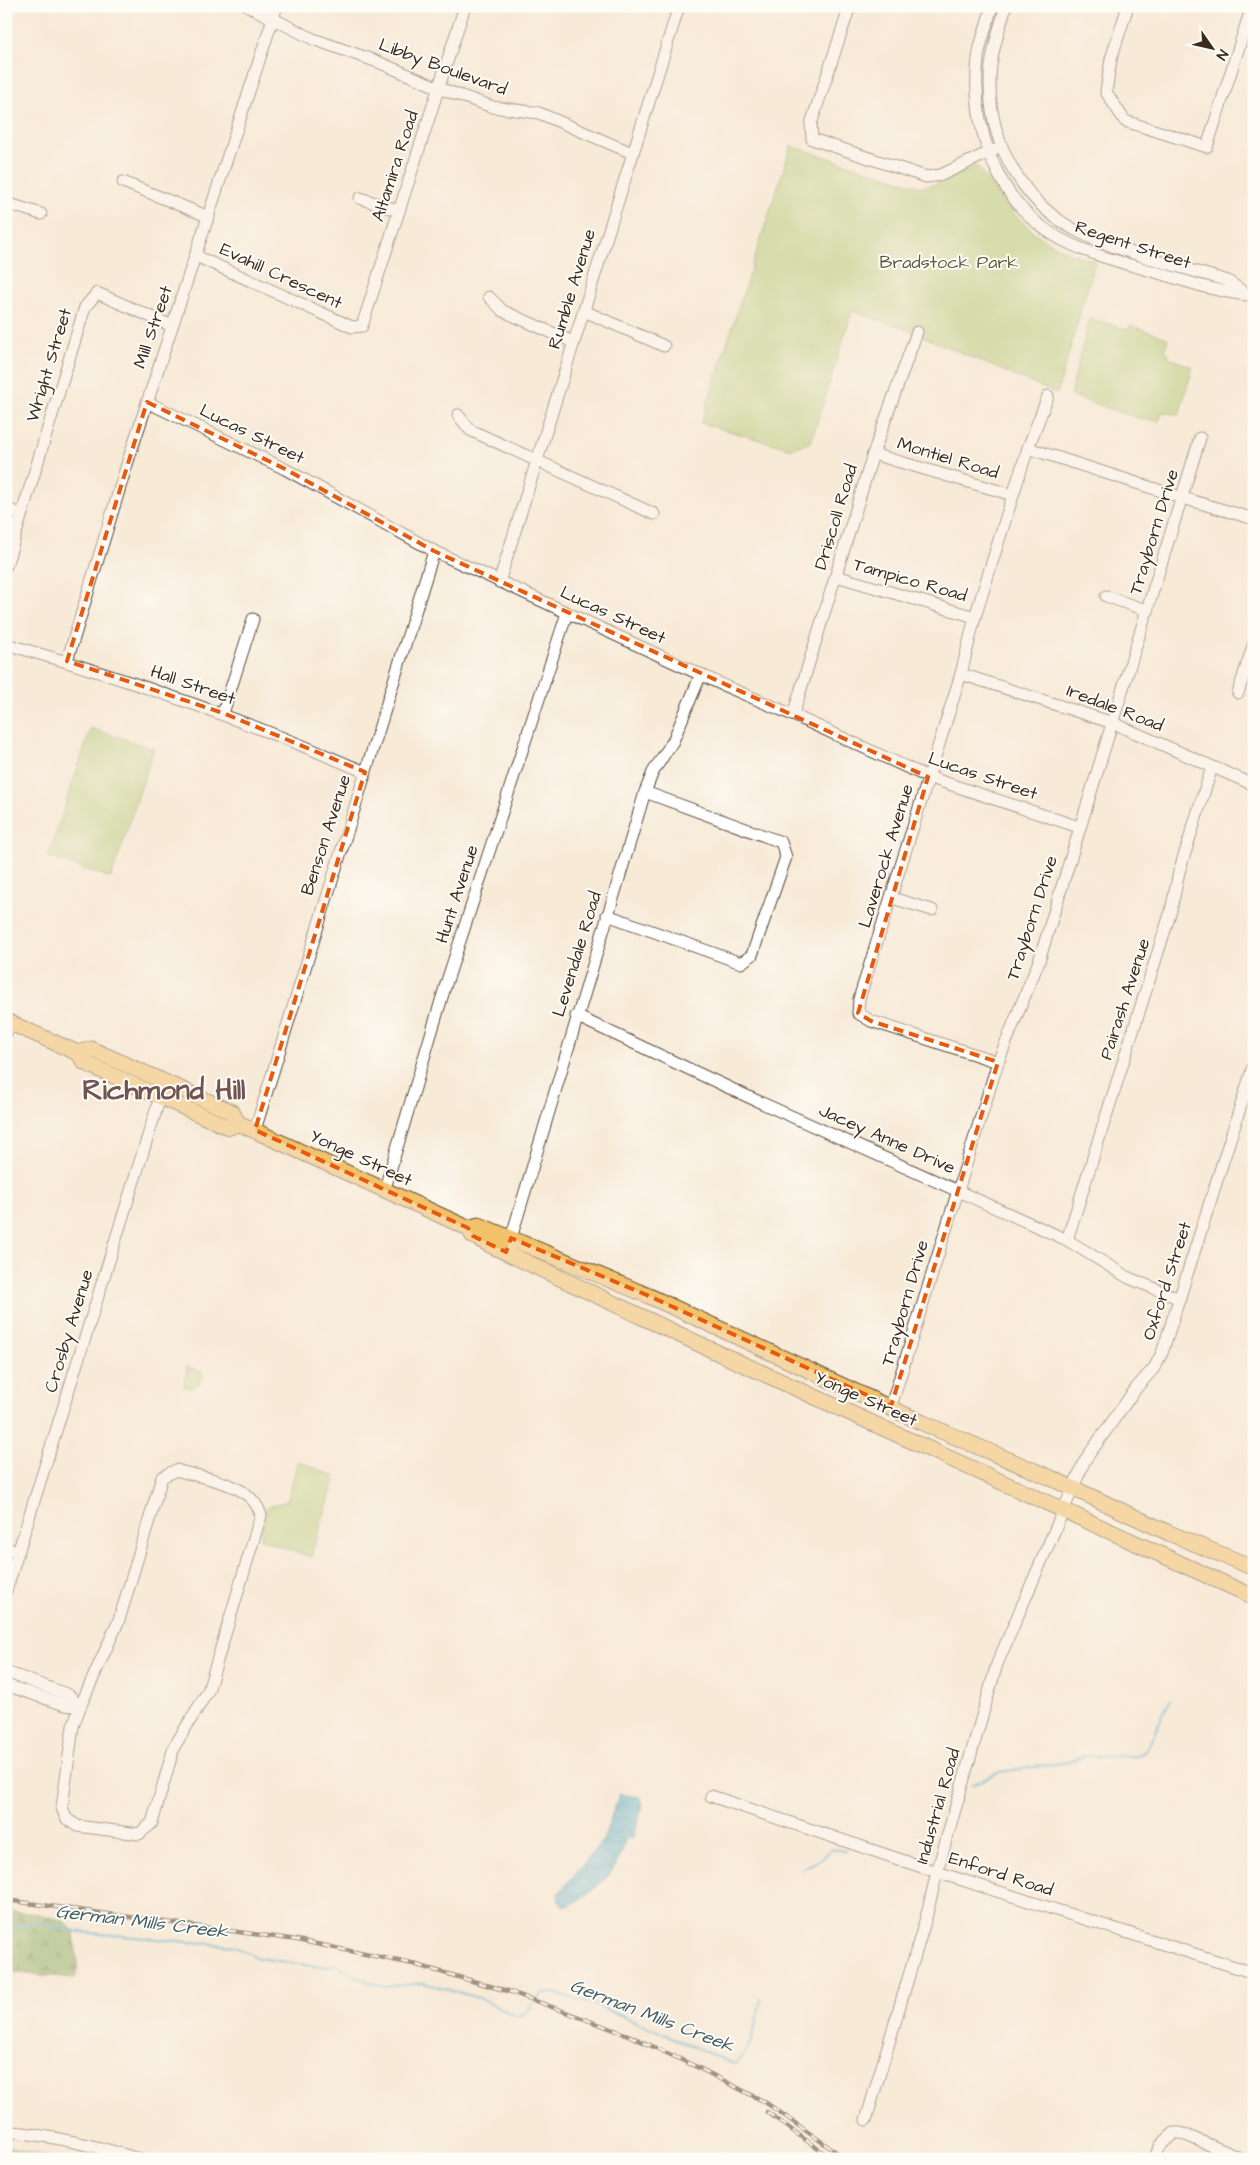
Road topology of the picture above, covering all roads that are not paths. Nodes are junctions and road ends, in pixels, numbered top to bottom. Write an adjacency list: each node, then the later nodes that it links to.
1 (248, 6): 9 (street, Libby Boulevard)
2 (464, 6): 10 (street, Altamira Road)
3 (679, 6): 12 (street, Rumble Avenue)
4 (850, 6): 13 (street)
5 (992, 6): 13 (street, Regent Street)
6 (1006, 6): 11 (street, Regent Street)
7 (1128, 6): 8 (street)
8 (1252, 6)
9 (275, 12): 10 (street, Libby Boulevard); 19 (street, Mill Street)
10 (439, 88): 12 (street, Libby Boulevard); 17 (street, Altamira Road)
11 (1000, 146): 13 (street); 21 (street, Regent Street)
12 (632, 153): 23 (street, Rumble Avenue)
13 (988, 154): 21 (street, Regent Street)
14 (123, 182): 19 (street)
15 (360, 198): 17 (street)
16 (6, 203): 18 (street)
17 (398, 211): 25 (street, Altamira Road)
18 (40, 214)
19 (209, 216): 20 (street, Mill Street)
20 (196, 256): 24 (street, Mill Street); 25 (street, Evahill Crescent)
21 (1251, 296)
22 (489, 297): 27 (street)
23 (584, 310): 27 (street, Rumble Avenue); 28 (street)
24 (172, 326): 30 (street, Mill Street); 40 (street, Wright Street)
25 (352, 327)
26 (917, 332): 34 (street, Driscoll Road)
27 (573, 342): 35 (street, Rumble Avenue)
28 (664, 346)
29 (1048, 396): 33 (street, Laverock Avenue)
30 (147, 402): 42 (street, Lucas Street); 53 (street, Mill Street)
31 (458, 415): 35 (street)
32 (1200, 438): 37 (street, Trayborn Drive)
33 (1028, 448): 36 (street, Laverock Avenue); 37 (street)
34 (874, 454): 36 (street, Montiel Road); 44 (street, Driscoll Road)
35 (537, 462): 39 (street); 45 (street, Rumble Avenue)
36 (1013, 495): 49 (street, Laverock Avenue)
37 (1183, 498): 41 (street); 47 (street, Trayborn Drive)
38 (6, 508): 40 (street)
39 (654, 514)
40 (22, 515): 43 (street, Wright Street)
41 (1254, 519)
42 (434, 551): 45 (street, Lucas Street); 61 (street, Benson Avenue)
43 (6, 566)
44 (836, 576): 49 (street, Tampico Road); 58 (street, Driscoll Road)
45 (500, 582): 48 (street, Lucas Street)
46 (1106, 596): 47 (street)
47 (1148, 611): 59 (street, Trayborn Drive)
48 (567, 613): 54 (street, Lucas Street); 78 (street, Hunt Avenue)
49 (975, 617): 55 (street, Laverock Avenue)
50 (253, 619): 57 (street)
51 (1254, 643): 56 (street)
52 (6, 644): 53 (street, Hall Street)
53 (67, 661): 57 (street, Hall Street)
54 (701, 674): 58 (street, Lucas Street); 64 (street, Levendale Road)
55 (961, 674): 59 (street, Iredale Road); 62 (street, Laverock Avenue)
56 (1238, 693)
57 (224, 713): 61 (street, Hall Street)
58 (794, 715): 62 (street, Lucas Street)
59 (1113, 723): 60 (street, Iredale Road); 65 (street, Trayborn Drive)
60 (1212, 767): 63 (street, Iredale Road); 80 (street, Pairash Avenue)
61 (364, 772): 77 (street, Benson Avenue)
62 (928, 777): 65 (street, Lucas Street); 66 (street, Laverock Avenue)
63 (1254, 785)
64 (645, 792): 68 (street, Levendale Road); 68 (street)
65 (1079, 827): 72 (street, Trayborn Drive)
66 (892, 898): 67 (street); 72 (street, Laverock Avenue)
67 (932, 910)
68 (606, 915): 69 (street, Levendale Road)
69 (576, 1016): 79 (street, Jacey Anne Drive); 81 (street, Levendale Road)
70 (8, 1026): 71 (main road, Yonge Street)
71 (78, 1053): 74 (main road, Yonge Street); 75 (main road, Yonge Street)
72 (998, 1062): 79 (street, Trayborn Drive)
73 (1254, 1064): 82 (street, Oxford Street)
74 (164, 1082): 75 (street, Crosby Avenue); 76 (main road, Yonge Street)
75 (160, 1097): 76 (main road, Yonge Street); 87 (street, Crosby Avenue)
76 (238, 1122): 77 (main road, Yonge Street)
77 (255, 1130): 78 (main road, Yonge Street)
78 (385, 1188): 81 (main road, Yonge Street)
79 (957, 1189): 80 (street, Jacey Anne Drive); 83 (street, Trayborn Drive)
80 (1067, 1240): 82 (street, Jacey Anne Drive)
81 (508, 1245): 83 (main road, Yonge Street); 85 (main road, Yonge Street)
82 (1180, 1299): 84 (street, Oxford Street)
83 (891, 1406): 84 (main road, Yonge Street)
84 (1072, 1488): 85 (street, Oxford Street); 88 (main road, Yonge Street)
85 (1063, 1509): 90 (main road, Yonge Street); 96 (street, Industrial Road)
86 (6, 1548): 87 (street)
87 (18, 1552): 89 (street, Crosby Avenue)
88 (1254, 1568)
89 (6, 1591)
90 (1254, 1596)
91 (6, 1672): 93 (street)
92 (6, 1685): 93 (street)
93 (34, 1688): 94 (street)
94 (80, 1707): 94 (street)
95 (711, 1796): 96 (street, Enford Road)
96 (937, 1872): 97 (street, Enford Road); 98 (street, Industrial Road)
97 (1254, 1972)
98 (866, 2120)
99 (6, 2131): 100 (street)
100 (138, 2159)
101 (1154, 2159): 102 (street)
102 (1243, 2159)

